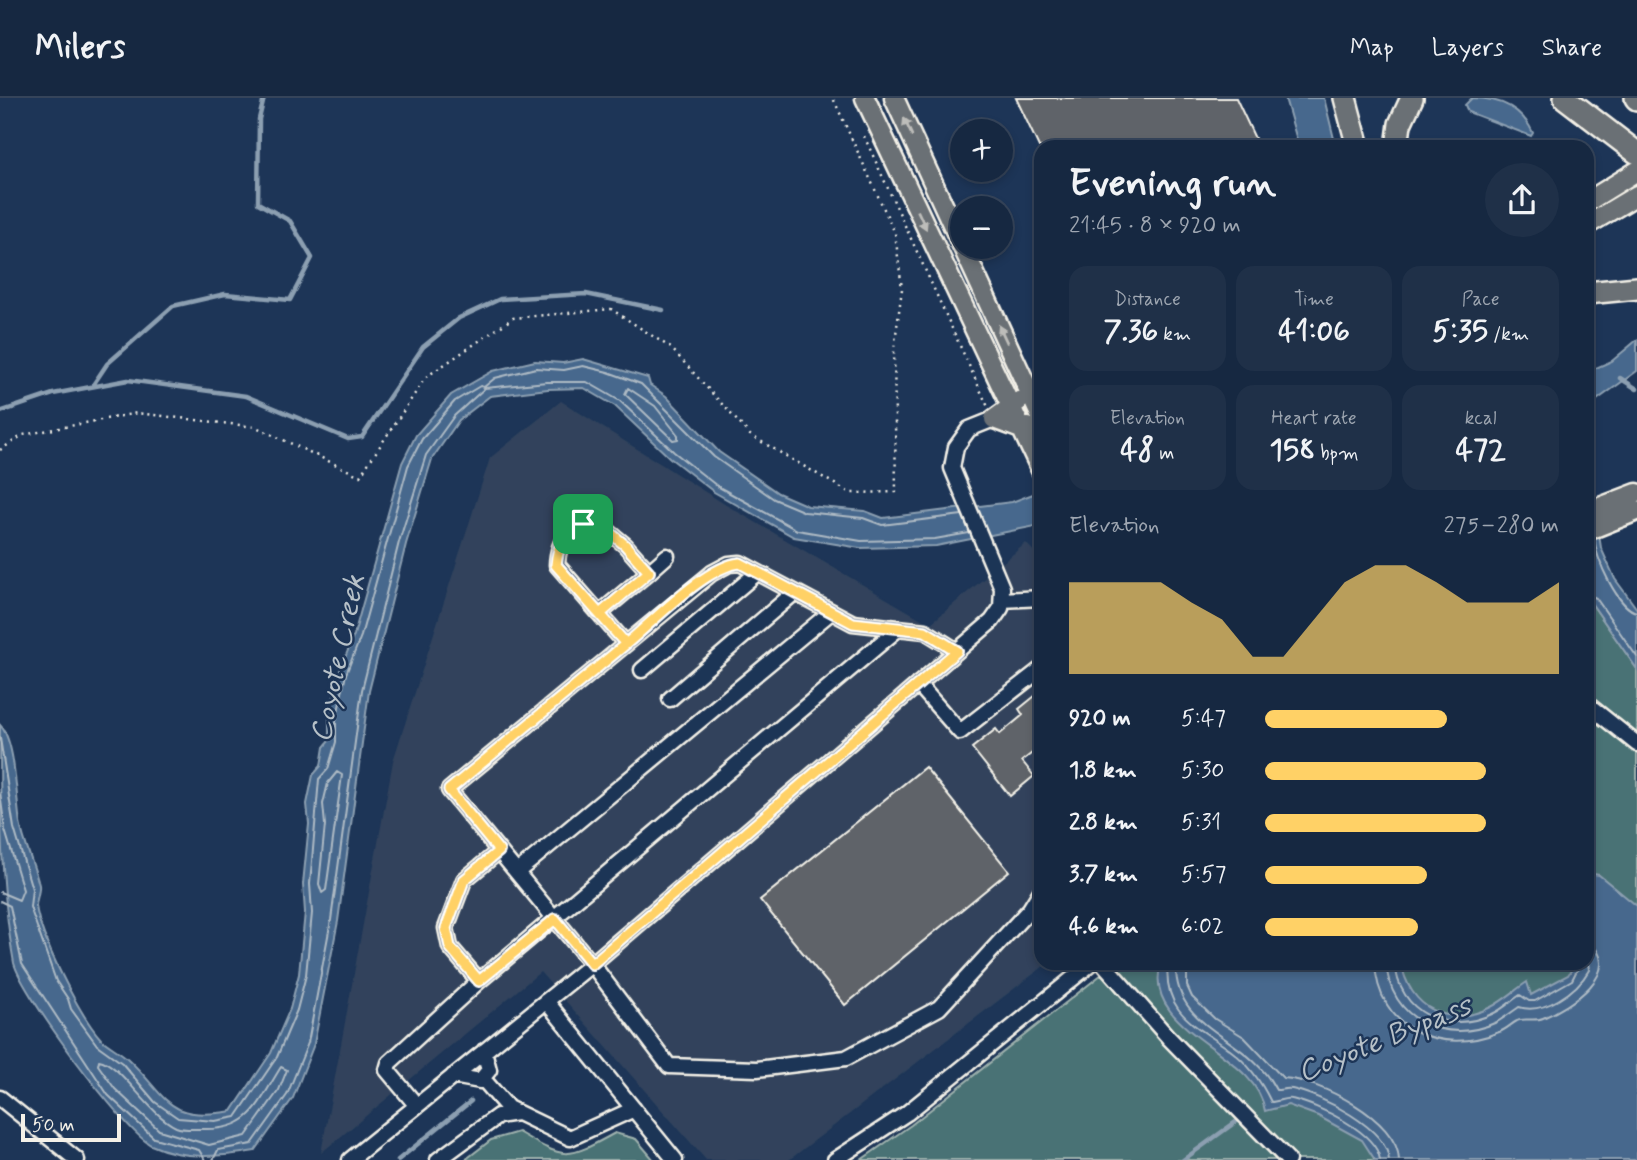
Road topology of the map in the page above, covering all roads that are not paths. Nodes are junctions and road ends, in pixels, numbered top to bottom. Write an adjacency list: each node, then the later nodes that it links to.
1 (865, 98): 17 (main road, one-way to 17)
2 (894, 98): 15 (main road, one-way to 2)
3 (1345, 98): 6 (highway)
4 (1412, 98): 7 (highway)
5 (1565, 98): 8 (highway)
6 (1357, 140)
7 (1398, 140)
8 (1637, 153)
9 (1637, 171): 11 (main road)
10 (1637, 195): 12 (main road)
11 (1594, 198)
12 (1594, 221)
13 (1637, 288): 14 (highway)
14 (1594, 292)
15 (1034, 391)
16 (1034, 396): 17 (main road)
17 (1010, 405): 18 (main road); 20 (main road)
18 (995, 419): 20 (main road); 31 (lane)
19 (1034, 426): 20 (main road)
20 (1021, 429): 21 (main road)
21 (1034, 456)
22 (1637, 493): 23 (main road)
23 (1626, 508): 24 (main road); 25 (main road)
24 (1594, 511)
25 (1594, 527)
26 (667, 556): 27 (lane)
27 (649, 572): 33 (lane); 33 (lane)
28 (757, 573): 29 (lane); 35 (lane); 37 (lane)
29 (794, 593): 32 (lane); 40 (lane)
30 (1034, 598): 31 (lane)
31 (1002, 600): 36 (lane)
32 (831, 612): 34 (lane); 44 (lane)
33 (600, 614): 35 (lane)
34 (899, 628): 36 (lane); 46 (lane)
35 (626, 644): 43 (lane)
36 (957, 651): 39 (lane)
37 (642, 670)
38 (1034, 675): 39 (lane)
39 (919, 684): 47 (lane)
40 (670, 699)
41 (1594, 709): 42 (lane)
42 (1637, 744)
43 (499, 851): 44 (lane); 50 (lane)
44 (517, 872): 46 (lane)
45 (1034, 902): 47 (lane)
46 (555, 919): 47 (lane); 50 (lane)
47 (592, 964): 51 (lane)
48 (1083, 970): 63 (lane)
49 (1109, 970): 64 (lane)
50 (479, 981): 56 (lane)
51 (546, 1000): 52 (lane); 57 (lane)
52 (484, 1051): 53 (lane); 54 (lane)
53 (453, 1076): 54 (lane); 56 (lane)
54 (484, 1079): 58 (lane)
55 (0, 1098): 59 (lane)
56 (416, 1106): 60 (lane)
57 (634, 1109): 58 (lane); 62 (lane)
58 (517, 1114): 61 (lane)
59 (77, 1160)
60 (351, 1160)
61 (438, 1160)
62 (675, 1160)
63 (835, 1160)
64 (1288, 1160)

